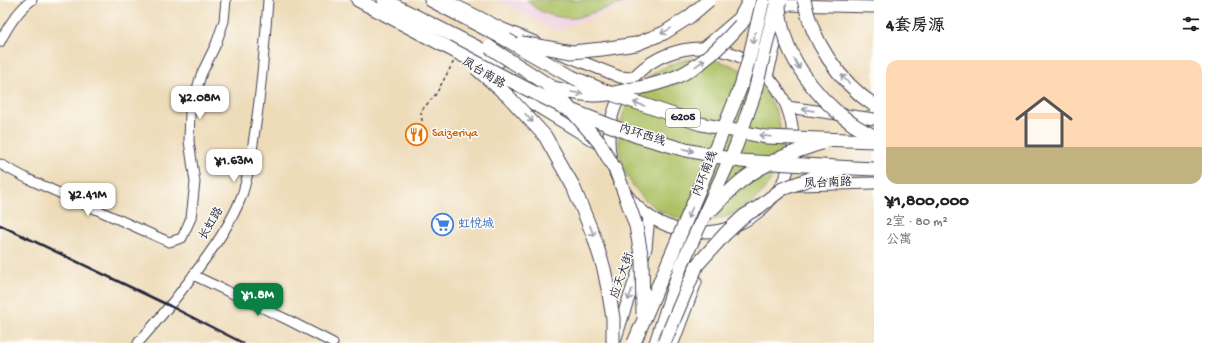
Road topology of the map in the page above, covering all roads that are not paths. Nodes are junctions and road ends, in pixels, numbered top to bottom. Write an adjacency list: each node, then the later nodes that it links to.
1 (32, 0): 18 (street)
2 (226, 0): 30 (street)
3 (268, 0): 38 (street, 长虹路)
4 (357, 0): 19 (highway); 29 (main road, 凤台南路)
5 (384, 0): 11 (highway, one-way to 11, bridge)
6 (402, 0): 43 (highway, bridge)
7 (431, 0): 17 (highway, G205)
8 (445, 0): 22 (main road)
9 (709, 0): 17 (highway, one-way to 17, bridge)
10 (750, 0): 20 (main road)
11 (759, 0)
12 (763, 0): 37 (highway, 内环南线, one-way to 37, bridge)
13 (773, 0): 15 (main road)
14 (804, 0): 23 (highway, one-way to 14, bridge)
15 (782, 1): 16 (main road); 21 (main road); 27 (highway, one-way to 27, bridge); 44 (highway, 内环南线, bridge)
16 (874, 7)
17 (507, 40): 28 (highway, G205, one-way to 17, bridge)
18 (0, 42)
19 (447, 47): 31 (highway, 内环西线, one-way to 31, bridge); 41 (highway, one-way to 41, bridge)
20 (705, 47): 21 (main road); 22 (main road)
21 (767, 76): 24 (main road)
22 (632, 78): 29 (main road)
23 (874, 105)
24 (787, 107): 25 (main road, one-way to 24); 34 (main road)
25 (874, 119)
26 (874, 133): 37 (highway, bridge)
27 (874, 136)
28 (874, 141)
29 (609, 150): 35 (main road)
30 (0, 164)
31 (853, 168): 32 (highway); 45 (highway, bridge)
32 (874, 169)
33 (874, 183): 34 (main road, 凤台南路)
34 (781, 185): 36 (main road)
35 (650, 216): 36 (main road); 41 (main road, 应天大街, one-way to 41)
36 (716, 231): 46 (main road)
37 (666, 268): 42 (highway, 内环南线, bridge)
38 (193, 275): 39 (street, 长虹路); 40 (street)
39 (138, 343)
40 (333, 343)
41 (614, 343)
42 (634, 343)
43 (641, 343)
44 (656, 343)
45 (664, 343)
46 (673, 343)

